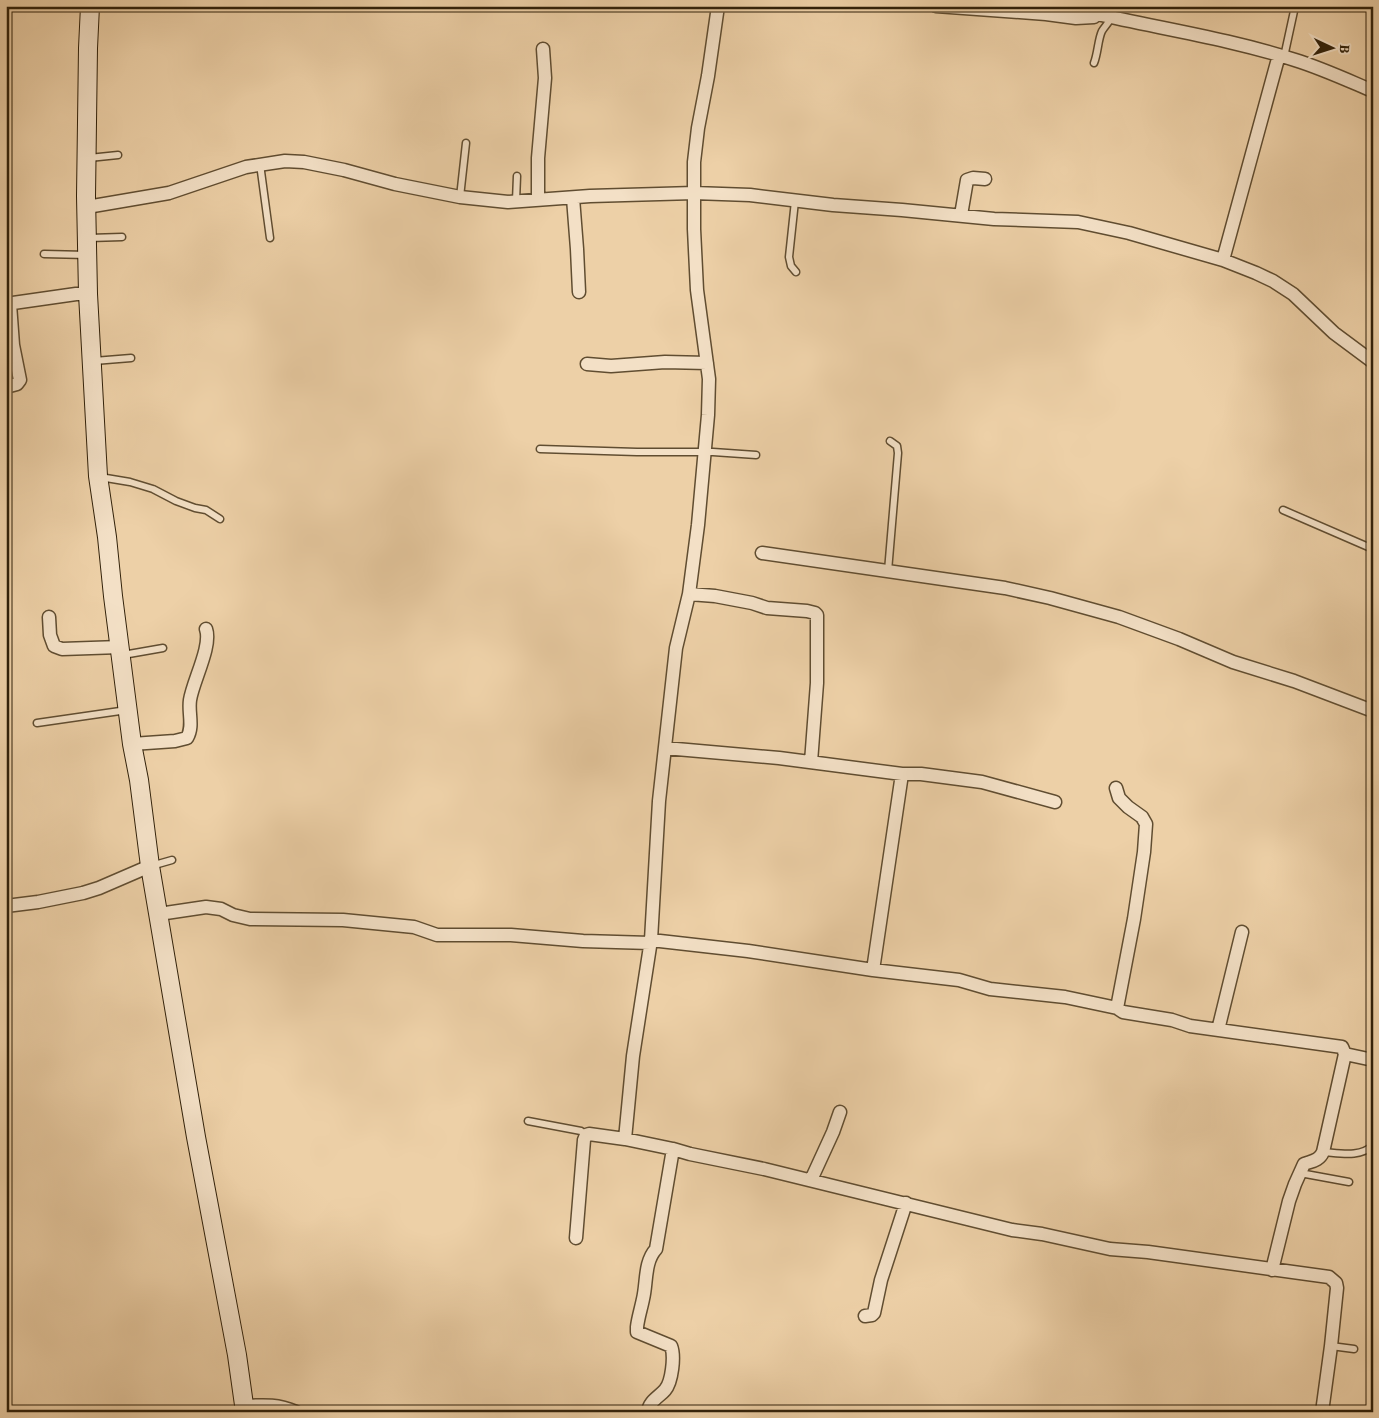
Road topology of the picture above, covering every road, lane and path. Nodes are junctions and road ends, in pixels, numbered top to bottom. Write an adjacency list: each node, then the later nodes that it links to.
1 (90, 6): 13 (street)
2 (718, 6): 17 (street)
3 (936, 6): 5 (street)
4 (1292, 6): 8 (lane)
5 (1098, 10): 6 (street)
6 (1111, 17): 8 (street); 9 (lane)
7 (543, 49): 19 (street)
8 (1282, 56): 10 (street); 29 (street)
9 (1094, 63)
10 (1373, 91)
11 (466, 143): 18 (lane)
12 (118, 155): 13 (lane)
13 (87, 158): 23 (street)
14 (260, 164): 18 (street); 23 (street); 26 (lane)
15 (517, 178): 21 (lane)
16 (985, 179): 24 (street)
17 (694, 193): 20 (street); 22 (street); 37 (street)
18 (461, 194): 21 (street)
19 (537, 197): 20 (street); 21 (street)
20 (573, 198): 31 (street)
21 (516, 199)
22 (795, 201): 24 (street); 30 (lane)
23 (87, 207): 27 (street)
24 (962, 213): 29 (street)
25 (122, 237): 27 (lane)
26 (270, 238)
27 (85, 249): 28 (lane); 32 (street)
28 (44, 254)
29 (1224, 258): 36 (street)
30 (796, 272)
31 (579, 292)
32 (82, 294): 33 (street); 35 (street)
33 (8, 304): 39 (street)
34 (131, 358): 35 (lane)
35 (92, 361): 44 (street)
36 (1373, 362)
37 (707, 363): 38 (street); 42 (street)
38 (587, 364)
39 (6, 387)
40 (890, 441): 49 (lane)
41 (540, 450): 42 (lane)
42 (709, 452): 43 (lane); 50 (street)
43 (756, 455)
44 (98, 476): 46 (lane); 54 (street)
45 (1283, 510): 47 (lane)
46 (220, 519)
47 (1373, 549)
48 (762, 553): 49 (street)
49 (888, 571): 56 (street)
50 (693, 595): 59 (street); 60 (street)
51 (49, 616): 54 (street)
52 (206, 629): 58 (street)
53 (163, 648): 54 (lane)
54 (119, 650): 55 (street)
55 (125, 710): 57 (lane); 58 (street)
56 (1373, 712)
57 (37, 723)
58 (132, 744): 65 (street)
59 (667, 748): 60 (street); 69 (street)
60 (811, 762): 61 (street)
61 (902, 774): 63 (street); 70 (street)
62 (1116, 788): 71 (street)
63 (1054, 802)
64 (172, 860): 65 (lane)
65 (146, 868): 66 (street); 67 (street)
66 (6, 906)
67 (159, 914): 69 (street); 91 (street)
68 (1242, 932): 72 (street)
69 (653, 941): 70 (street); 78 (street)
70 (873, 970): 71 (street)
71 (1117, 1008): 72 (street)
72 (1218, 1030): 73 (street)
73 (1345, 1054): 74 (street); 81 (street)
74 (1373, 1060)
75 (840, 1112): 83 (street)
76 (528, 1121): 77 (lane)
77 (586, 1135): 78 (street); 86 (street)
78 (625, 1139): 80 (street)
79 (1373, 1145): 81 (lane)
80 (673, 1149): 83 (street); 93 (street)
81 (1323, 1152): 82 (street)
82 (1300, 1174): 84 (lane); 87 (street)
83 (811, 1180): 85 (street)
84 (1349, 1182)
85 (906, 1203): 87 (street); 88 (street)
86 (576, 1238)
87 (1272, 1270): 89 (street)
88 (865, 1316)
89 (1331, 1346): 90 (lane); 94 (street)
90 (1354, 1348)
91 (245, 1409): 92 (street)
92 (296, 1412)
93 (648, 1412)
94 (1322, 1412)

